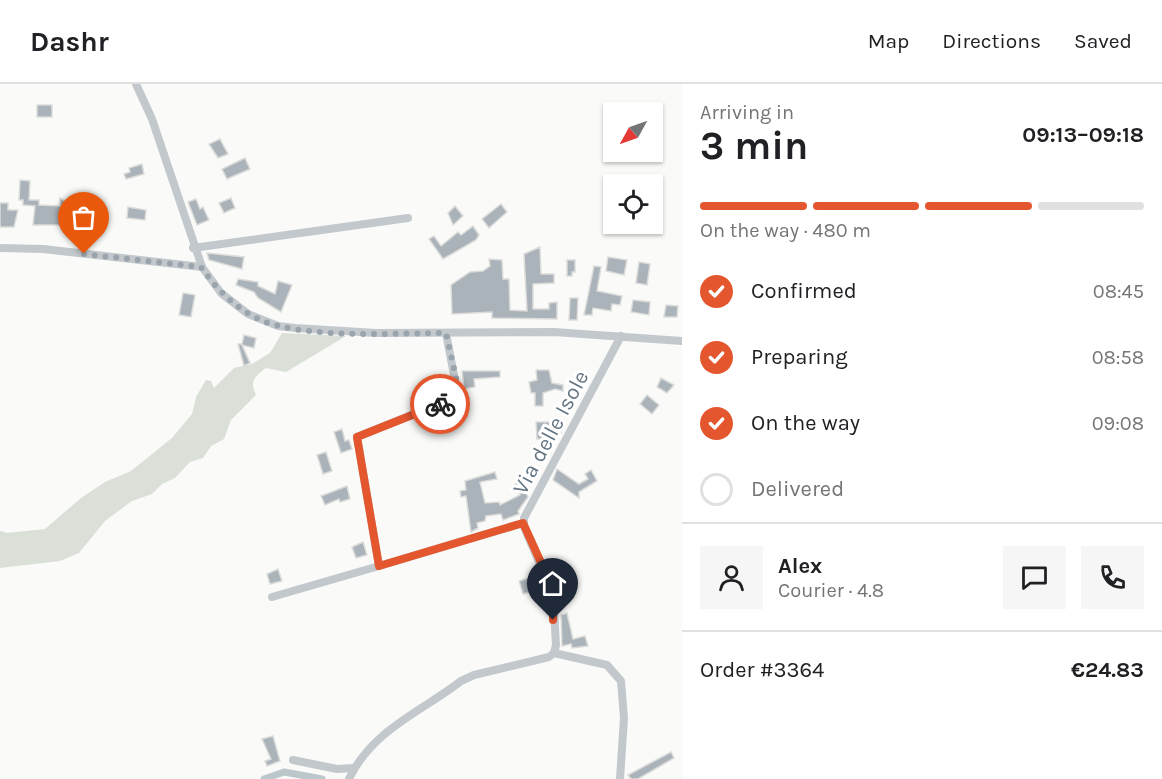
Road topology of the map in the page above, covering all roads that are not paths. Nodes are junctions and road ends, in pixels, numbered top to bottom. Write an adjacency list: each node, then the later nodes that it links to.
1 (136, 84): 4 (street)
2 (408, 218): 4 (street)
3 (0, 248): 5 (street)
4 (193, 248): 5 (street)
5 (201, 267): 6 (street)
6 (446, 333): 7 (street); 10 (street)
7 (621, 336): 8 (street); 9 (street, Via delle Isole)
8 (682, 342)
9 (523, 523): 10 (street); 12 (street, Via delle Isole)
10 (379, 566): 11 (street)
11 (272, 597)
12 (554, 653): 14 (street); 16 (street)
13 (292, 760): 14 (street)
14 (354, 768): 15 (street)
15 (349, 779)
16 (620, 779)

